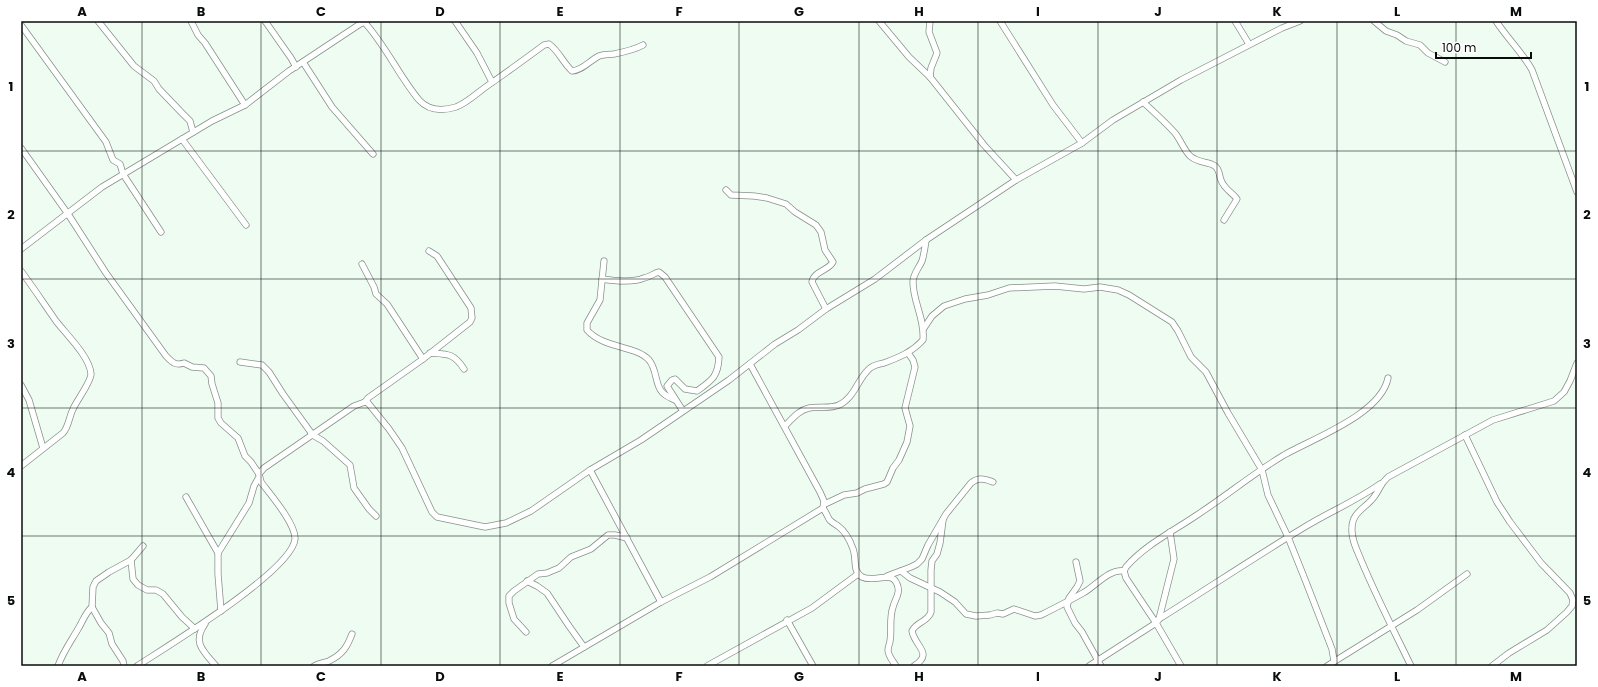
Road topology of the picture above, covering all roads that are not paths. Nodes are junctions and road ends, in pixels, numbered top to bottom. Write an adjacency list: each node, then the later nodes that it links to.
1 (98, 21): 23 (street)
2 (191, 21): 22 (street)
3 (265, 21): 18 (street)
4 (455, 21): 20 (street)
5 (879, 21): 19 (street)
6 (930, 21): 19 (street)
7 (1000, 21): 25 (street)
8 (1235, 21): 14 (street)
9 (1300, 21): 14 (street)
10 (1374, 21): 17 (street)
11 (1496, 21): 31 (street)
12 (362, 22): 16 (street); 20 (street)
13 (21, 25): 28 (street)
14 (1250, 44): 21 (street)
15 (643, 45): 20 (street)
16 (303, 62): 18 (street); 27 (street)
17 (1445, 62)
18 (296, 67): 22 (street)
19 (930, 77): 29 (street)
20 (492, 82)
21 (1143, 102): 25 (street); 33 (street)
22 (245, 105): 23 (street)
23 (193, 132): 24 (street)
24 (182, 139): 28 (street); 34 (street)
25 (1082, 143): 29 (street)
26 (21, 148): 32 (street)
27 (374, 154)
28 (123, 174): 32 (street); 35 (street)
29 (1016, 180): 36 (street)
30 (726, 190): 43 (street)
31 (1577, 192)
32 (68, 214): 37 (street); 64 (street)
33 (1224, 220)
34 (246, 225)
35 (161, 232)
36 (926, 240): 43 (street); 44 (street)
37 (21, 249)
38 (429, 251): 45 (street)
39 (604, 261): 42 (street)
40 (362, 264): 47 (street)
41 (21, 271): 60 (street)
42 (602, 279): 54 (street); 54 (street)
43 (826, 309): 50 (street)
44 (924, 328): 46 (street); 63 (street)
45 (430, 353): 47 (street); 51 (street)
46 (908, 353): 57 (street); 68 (street)
47 (423, 359): 55 (street)
48 (240, 362): 58 (street)
49 (1577, 362): 59 (street)
50 (750, 364): 56 (street); 57 (street)
51 (464, 368)
52 (1388, 378): 63 (street)
53 (21, 385): 60 (street)
54 (677, 401): 56 (street)
55 (365, 402): 58 (street); 62 (street)
56 (683, 411): 62 (street)
57 (785, 426): 68 (street)
58 (311, 434): 64 (street); 69 (street)
59 (1465, 435): 66 (street); 113 (street)
60 (43, 448): 61 (street)
61 (21, 466)
62 (590, 470): 73 (street)
63 (1262, 470): 71 (street); 72 (street)
64 (259, 476): 75 (street); 88 (street)
65 (993, 482): 70 (street)
66 (1380, 484): 72 (street); 92 (street)
67 (186, 497): 75 (street)
68 (824, 506): 80 (street); 85 (street)
69 (376, 516)
70 (943, 520): 78 (street); 84 (street)
71 (1170, 532): 79 (street); 91 (street)
72 (1288, 537): 91 (street); 97 (street)
73 (627, 538): 83 (street); 85 (street)
74 (143, 546): 76 (street)
75 (218, 553): 88 (street)
76 (131, 560): 87 (street); 93 (street)
77 (1076, 562): 86 (street)
78 (900, 571): 82 (street); 84 (street)
79 (1124, 571): 86 (street); 91 (street)
80 (858, 574): 82 (street); 89 (street)
81 (1467, 574): 92 (street)
82 (887, 576): 107 (street)
83 (527, 581): 94 (street); 96 (street)
84 (930, 588): 86 (street); 108 (street)
85 (661, 602): 96 (street)
86 (1067, 602): 98 (street)
87 (92, 607): 99 (street); 100 (street)
88 (221, 611): 90 (street)
89 (787, 620): 105 (street); 106 (street)
90 (207, 621): 93 (street); 102 (street)
91 (1157, 621): 98 (street); 110 (street)
92 (1392, 627): 97 (street); 112 (street)
93 (195, 629): 101 (street)
94 (526, 632)
95 (352, 634): 103 (street)
96 (584, 646): 104 (street)
97 (1334, 661): 111 (street)
98 (1100, 663): 109 (street)
99 (58, 666)
100 (124, 666)
101 (137, 666)
102 (216, 666)
103 (314, 666)
104 (552, 666)
105 (707, 666)
106 (814, 666)
107 (896, 666)
108 (914, 666)
109 (1089, 666)
110 (1181, 666)
111 (1327, 666)
112 (1411, 666)
113 (1492, 666)

